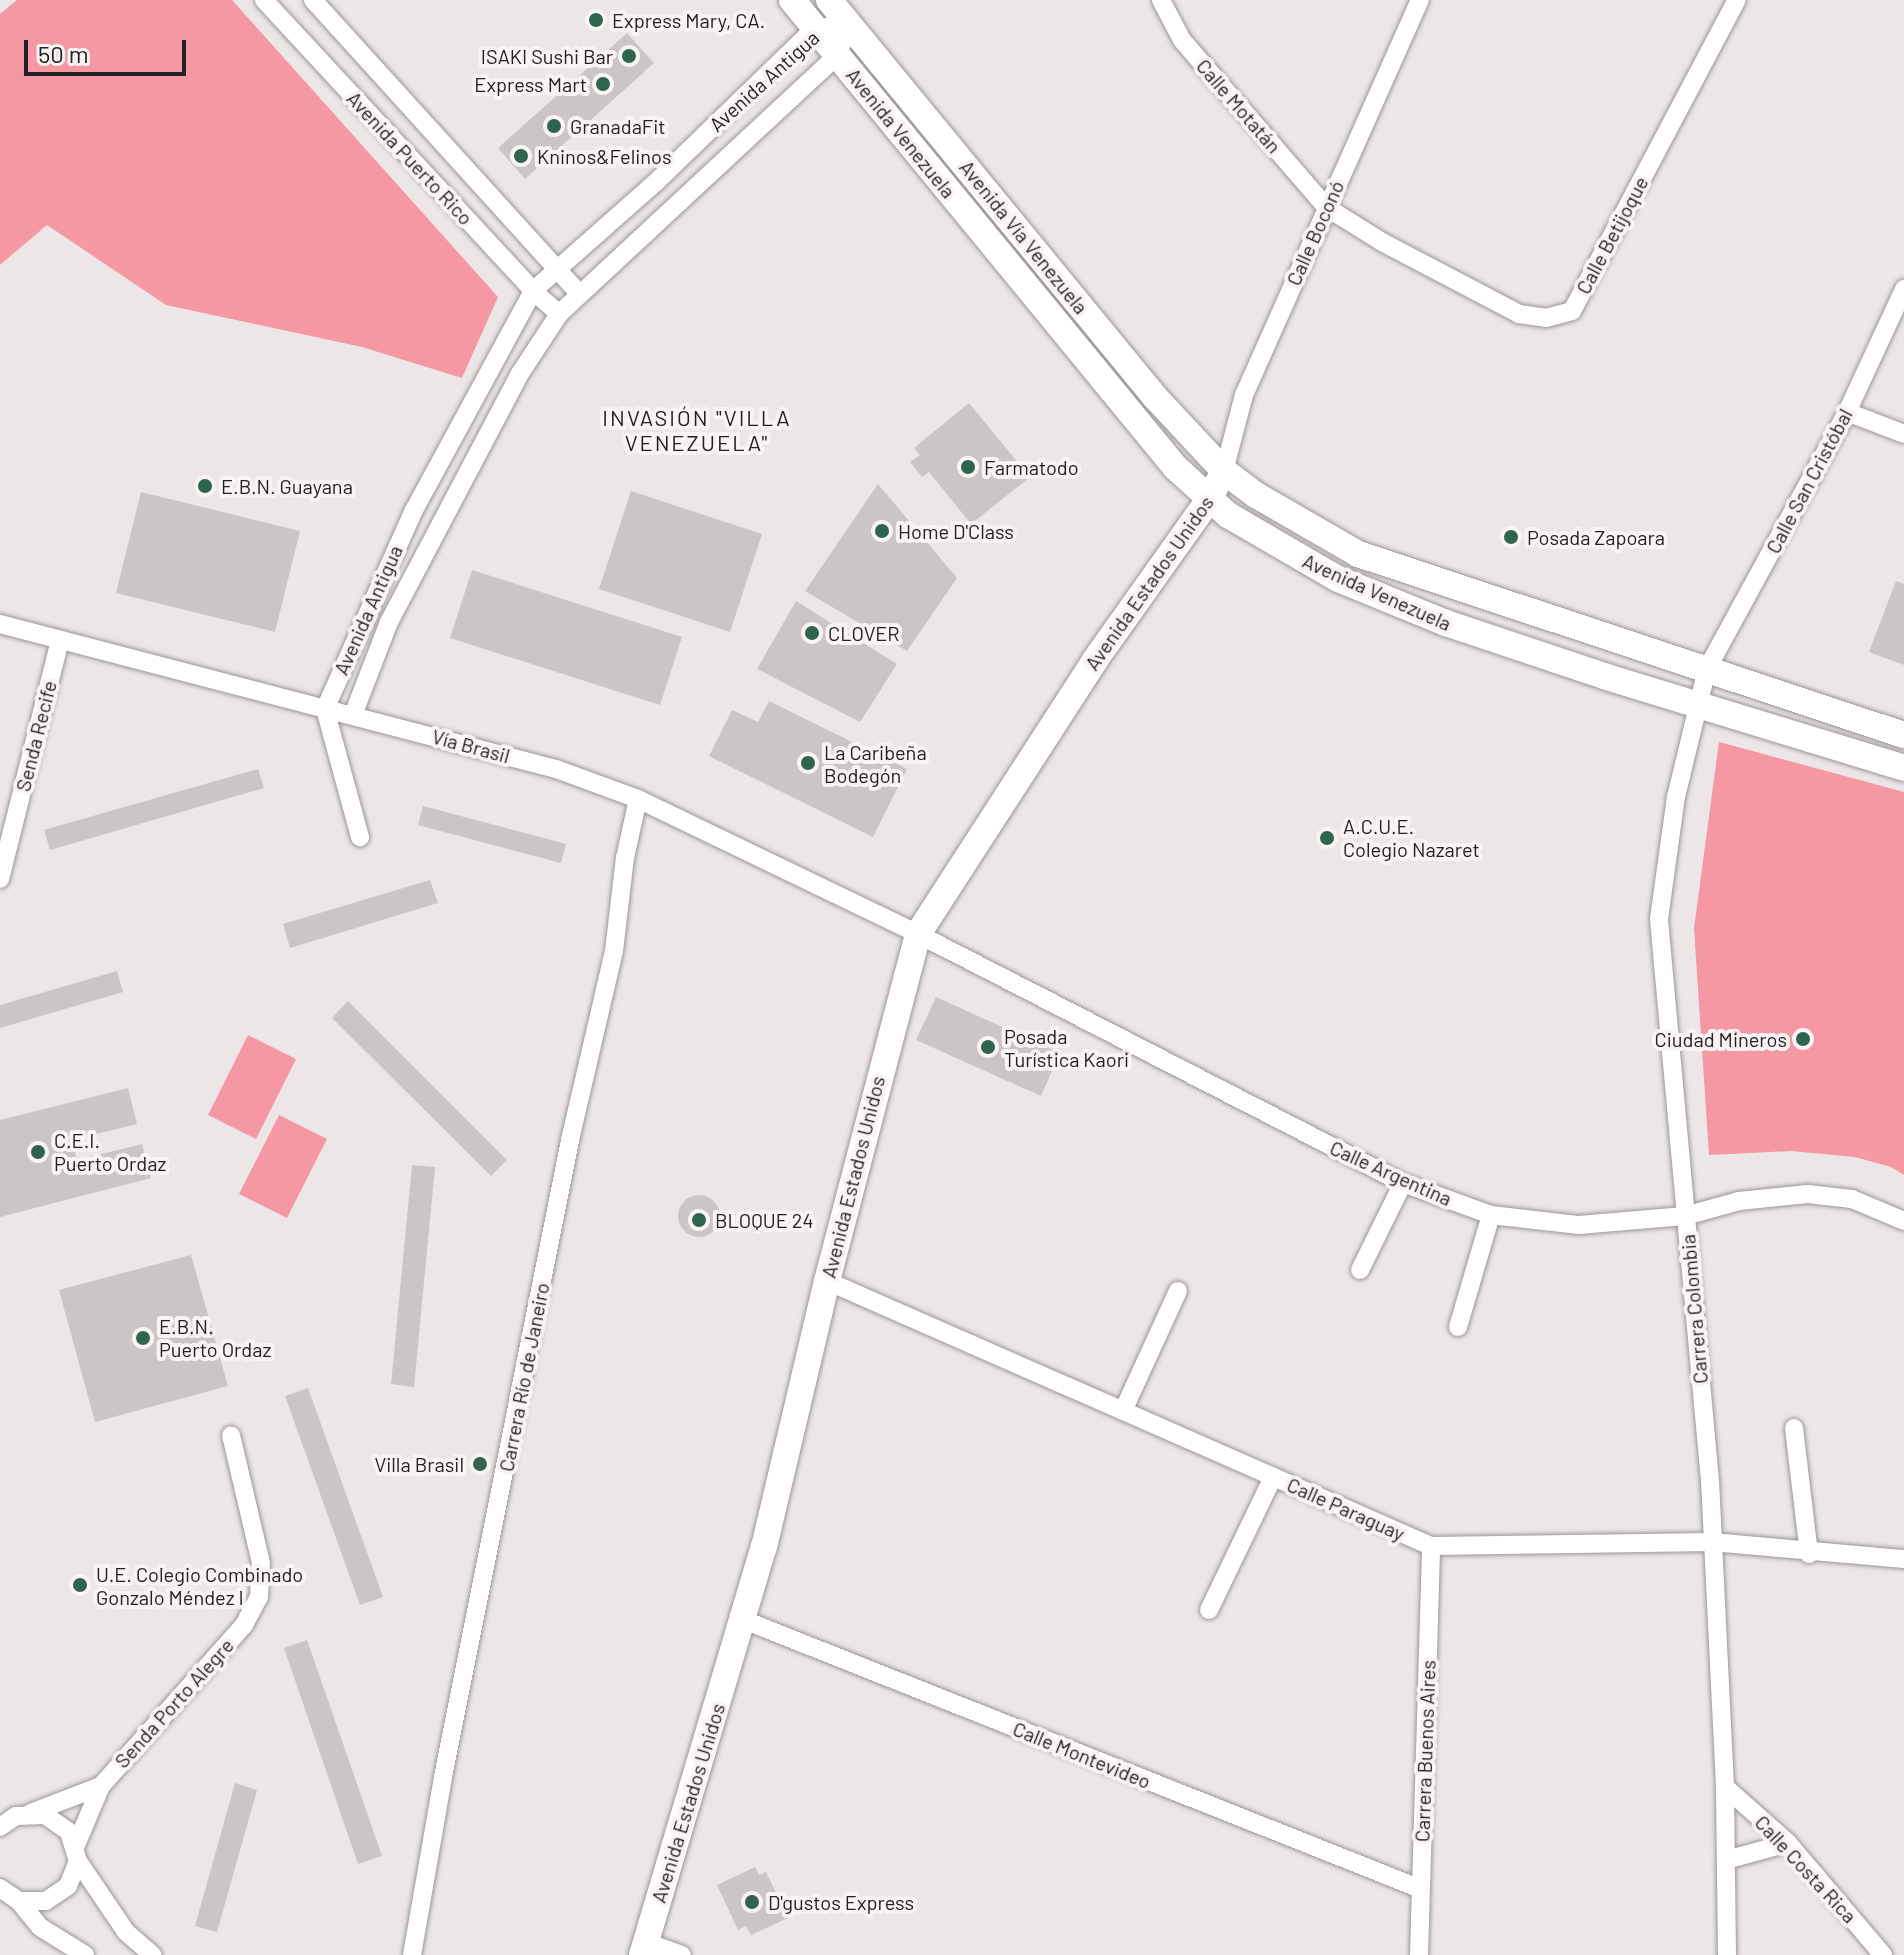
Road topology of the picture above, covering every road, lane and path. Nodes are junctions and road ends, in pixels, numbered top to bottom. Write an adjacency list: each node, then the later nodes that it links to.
1 (264, 0): 14 (street, Avenida Puerto Rico)
2 (313, 0): 12 (street, Avenida Puerto Rico)
3 (792, 0): 9 (street, Avenida Venezuela)
4 (829, 0): 8 (street, Avenida Vía Venezuela)
5 (1161, 0): 11 (street, Calle Motatán)
6 (1420, 0): 11 (street, Calle Boconó)
7 (1737, 0): 11 (street, Calle Betijoque)
8 (849, 25): 9 (street, Avenida Antigua); 10 (street, Avenida Antigua); 19 (street, Avenida Vía Venezuela)
9 (815, 28): 10 (street, Avenida Venezuela); 12 (street, Avenida Antigua)
10 (837, 56): 15 (street, Avenida Antigua); 20 (street, Avenida Venezuela)
11 (1326, 207): 19 (street, Calle Boconó)
12 (556, 270): 14 (street, Avenida Antigua); 15 (street, Avenida Puerto Rico)
13 (1904, 289): 17 (street, Calle San Cristóbal)
14 (533, 291): 16 (street, Avenida Puerto Rico); 25 (street, Avenida Antigua)
15 (579, 293): 16 (street, Avenida Antigua)
16 (559, 314): 26 (street, Avenida Antigua)
17 (1847, 412): 18 (street); 23 (street, Calle San Cristóbal)
18 (1904, 434)
19 (1224, 471): 20 (street, Avenida Estados Unidos); 23 (street, Avenida Venezuela)
20 (1208, 501): 24 (street, Avenida Venezuela); 32 (street, Avenida Estados Unidos)
21 (0, 624): 22 (street, Vía Brasil)
22 (60, 640): 25 (street, Vía Brasil); 31 (street, Senda Recife)
23 (1707, 669): 24 (street, Carrera Colombia); 27 (street, Avenida Venezuela)
24 (1700, 706): 28 (street, Avenida Venezuela); 35 (street, Carrera Colombia)
25 (325, 709): 26 (street, Vía Brasil); 30 (street)
26 (353, 715): 29 (street, Vía Brasil)
27 (1904, 735)
28 (1904, 768)
29 (638, 799): 32 (street, Vía Brasil); 63 (street, Carrera Río de Janeiro)
30 (360, 837)
31 (0, 879)
32 (918, 934): 33 (street, Calle Argentina); 38 (street, Avenida Estados Unidos)
33 (1403, 1183): 34 (street, Calle Argentina); 37 (street)
34 (1491, 1215): 35 (street, Calle Argentina); 40 (street)
35 (1685, 1216): 36 (street, Calle Argentina); 45 (street, Carrera Colombia)
36 (1904, 1221)
37 (1360, 1270)
38 (827, 1281): 41 (street, Calle Paraguay); 50 (street, Avenida Estados Unidos)
39 (1178, 1291): 41 (street)
40 (1458, 1327)
41 (1123, 1411): 44 (street, Calle Paraguay)
42 (1794, 1428): 47 (street)
43 (231, 1435): 51 (street, Senda Porto Alegre)
44 (1273, 1477): 46 (street, Calle Paraguay); 49 (street)
45 (1712, 1542): 46 (street, Calle Paraguay); 47 (street, Calle Paraguay); 52 (street, Carrera Colombia)
46 (1431, 1546): 58 (street, Carrera Buenos Aires)
47 (1809, 1554): 48 (street, Calle Paraguay)
48 (1904, 1559)
49 (1209, 1610)
50 (744, 1620): 58 (street, Calle Montevideo); 60 (street, Avenida Estados Unidos)
51 (101, 1786): 53 (street); 55 (street)
52 (1725, 1787): 54 (street, Calle Costa Rica); 56 (street, Carrera Colombia)
53 (12, 1820): 55 (street)
54 (1788, 1843): 56 (street); 67 (street, Calle Costa Rica)
55 (77, 1853): 59 (street); 62 (street)
56 (1726, 1860): 66 (street, Carrera Colombia)
57 (0, 1888): 59 (street)
58 (1421, 1889): 65 (street, Carrera Buenos Aires)
59 (19, 1901): 61 (street)
60 (644, 1949): 64 (street)
61 (85, 1955)
62 (152, 1955)
63 (412, 1955)
64 (682, 1955)
65 (1419, 1955)
66 (1727, 1955)
67 (1883, 1955)

